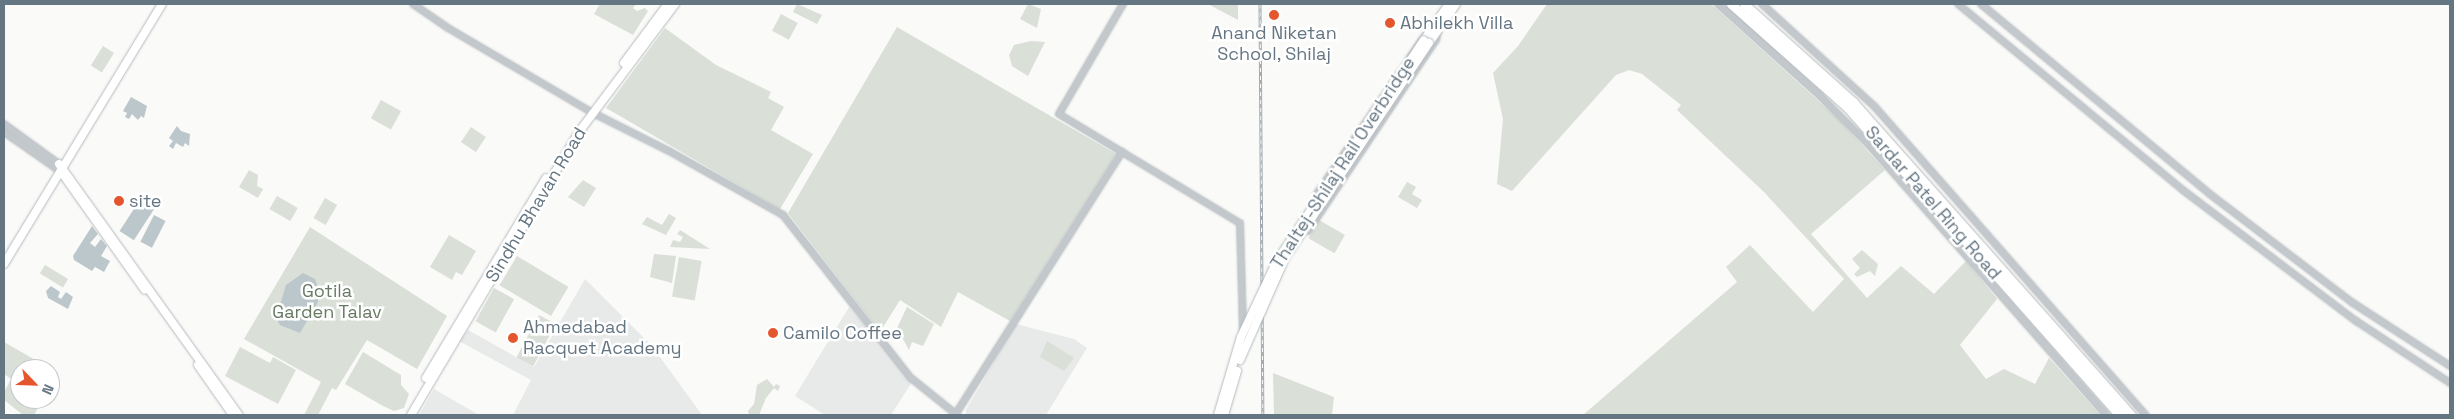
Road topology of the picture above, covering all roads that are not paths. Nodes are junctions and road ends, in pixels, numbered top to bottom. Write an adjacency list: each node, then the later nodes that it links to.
1 (156, 4): 21 (main road)
2 (162, 4): 21 (main road)
3 (413, 4): 17 (street)
4 (668, 4): 17 (main road, Sindhu Bhavan Road)
5 (675, 4): 17 (main road, Sindhu Bhavan Road)
6 (1124, 4): 20 (street)
7 (1449, 4): 15 (main road)
8 (1456, 4): 15 (main road)
9 (1718, 4): 36 (street, Sardar Patel Ring Road)
10 (1731, 4): 37 (highway, Sardar Patel Ring Road)
11 (1744, 4): 38 (highway, Sardar Patel Ring Road)
12 (1762, 4): 39 (street, Sardar Patel Ring Road)
13 (1958, 4): 28 (street)
14 (1981, 4): 27 (street)
15 (1435, 28): 16 (main road, Thaltej-Shilaj Rail Overbridge); 22 (street); 23 (street)
16 (1426, 42): 34 (main road, Thaltej-Shilaj Rail Overbridge, bridge); 35 (main road, Thaltej-Shilaj Rail Overbridge, bridge)
17 (591, 112): 31 (main road, Sindhu Bhavan Road); 32 (main road, Sindhu Bhavan Road); 33 (street)
18 (4, 124): 21 (street)
19 (4, 132): 21 (street)
20 (1122, 152): 26 (street); 33 (street)
21 (60, 168): 24 (main road); 25 (main road); 29 (main road); 30 (main road)
22 (1316, 197): 23 (street); 23 (street)
23 (1327, 202)
24 (4, 255)
25 (4, 264)
26 (1242, 338): 34 (street); 35 (street)
27 (2450, 366)
28 (2450, 383)
29 (233, 415)
30 (239, 415)
31 (406, 415)
32 (411, 415)
33 (956, 415)
34 (1217, 415)
35 (1226, 415)
36 (2106, 415)
37 (2120, 415)
38 (2131, 415)
39 (2146, 415)

